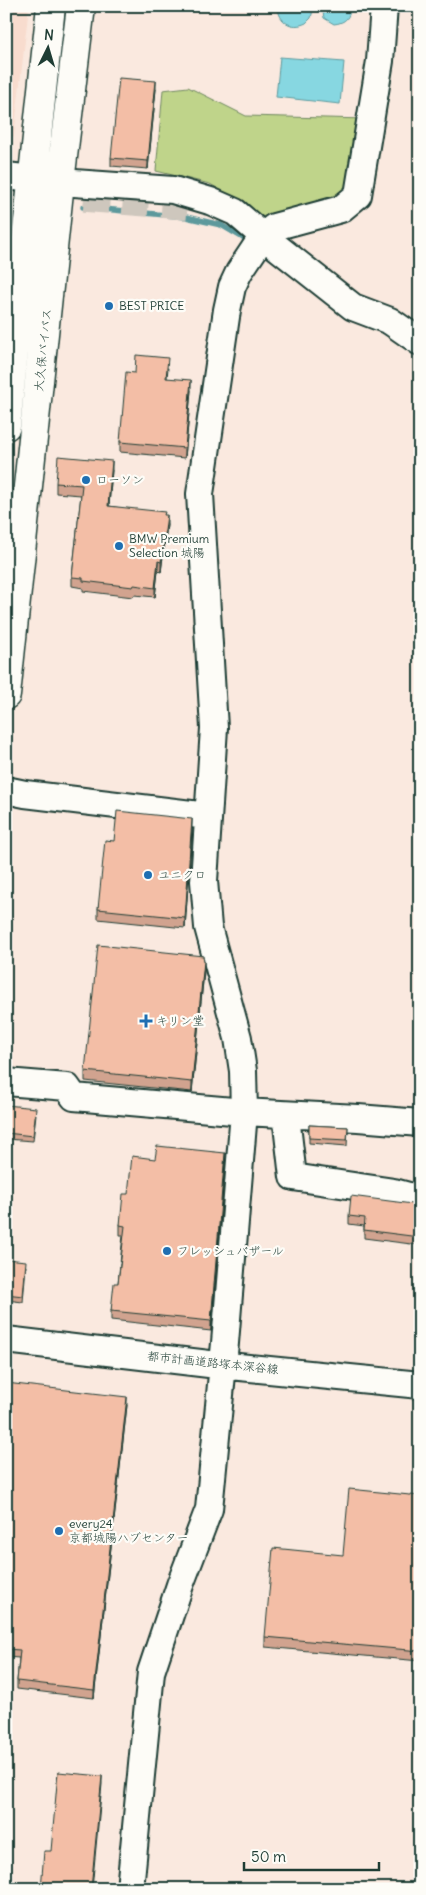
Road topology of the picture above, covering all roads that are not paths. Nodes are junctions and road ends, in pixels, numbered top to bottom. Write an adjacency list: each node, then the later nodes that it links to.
1 (51, 6): 4 (highway)
2 (81, 6): 5 (highway, 大久保バイパス)
3 (384, 6): 6 (street)
4 (19, 177): 5 (street); 8 (highway)
5 (60, 182): 6 (street); 9 (highway, 大久保バイパス)
6 (263, 236): 7 (street); 11 (street)
7 (420, 342)
8 (6, 426)
9 (6, 695)
10 (6, 790): 11 (street)
11 (208, 816): 15 (street)
12 (6, 1082): 14 (street)
13 (6, 1091): 14 (street)
14 (74, 1097): 15 (street)
15 (244, 1112): 16 (street); 20 (street)
16 (281, 1114): 17 (street); 18 (street)
17 (420, 1123)
18 (420, 1199)
19 (6, 1340): 20 (street, 都市計画道路塚本深谷線)
20 (224, 1365): 21 (street, 都市計画道路塚本深谷線); 22 (street)
21 (420, 1385)
22 (130, 1889)

